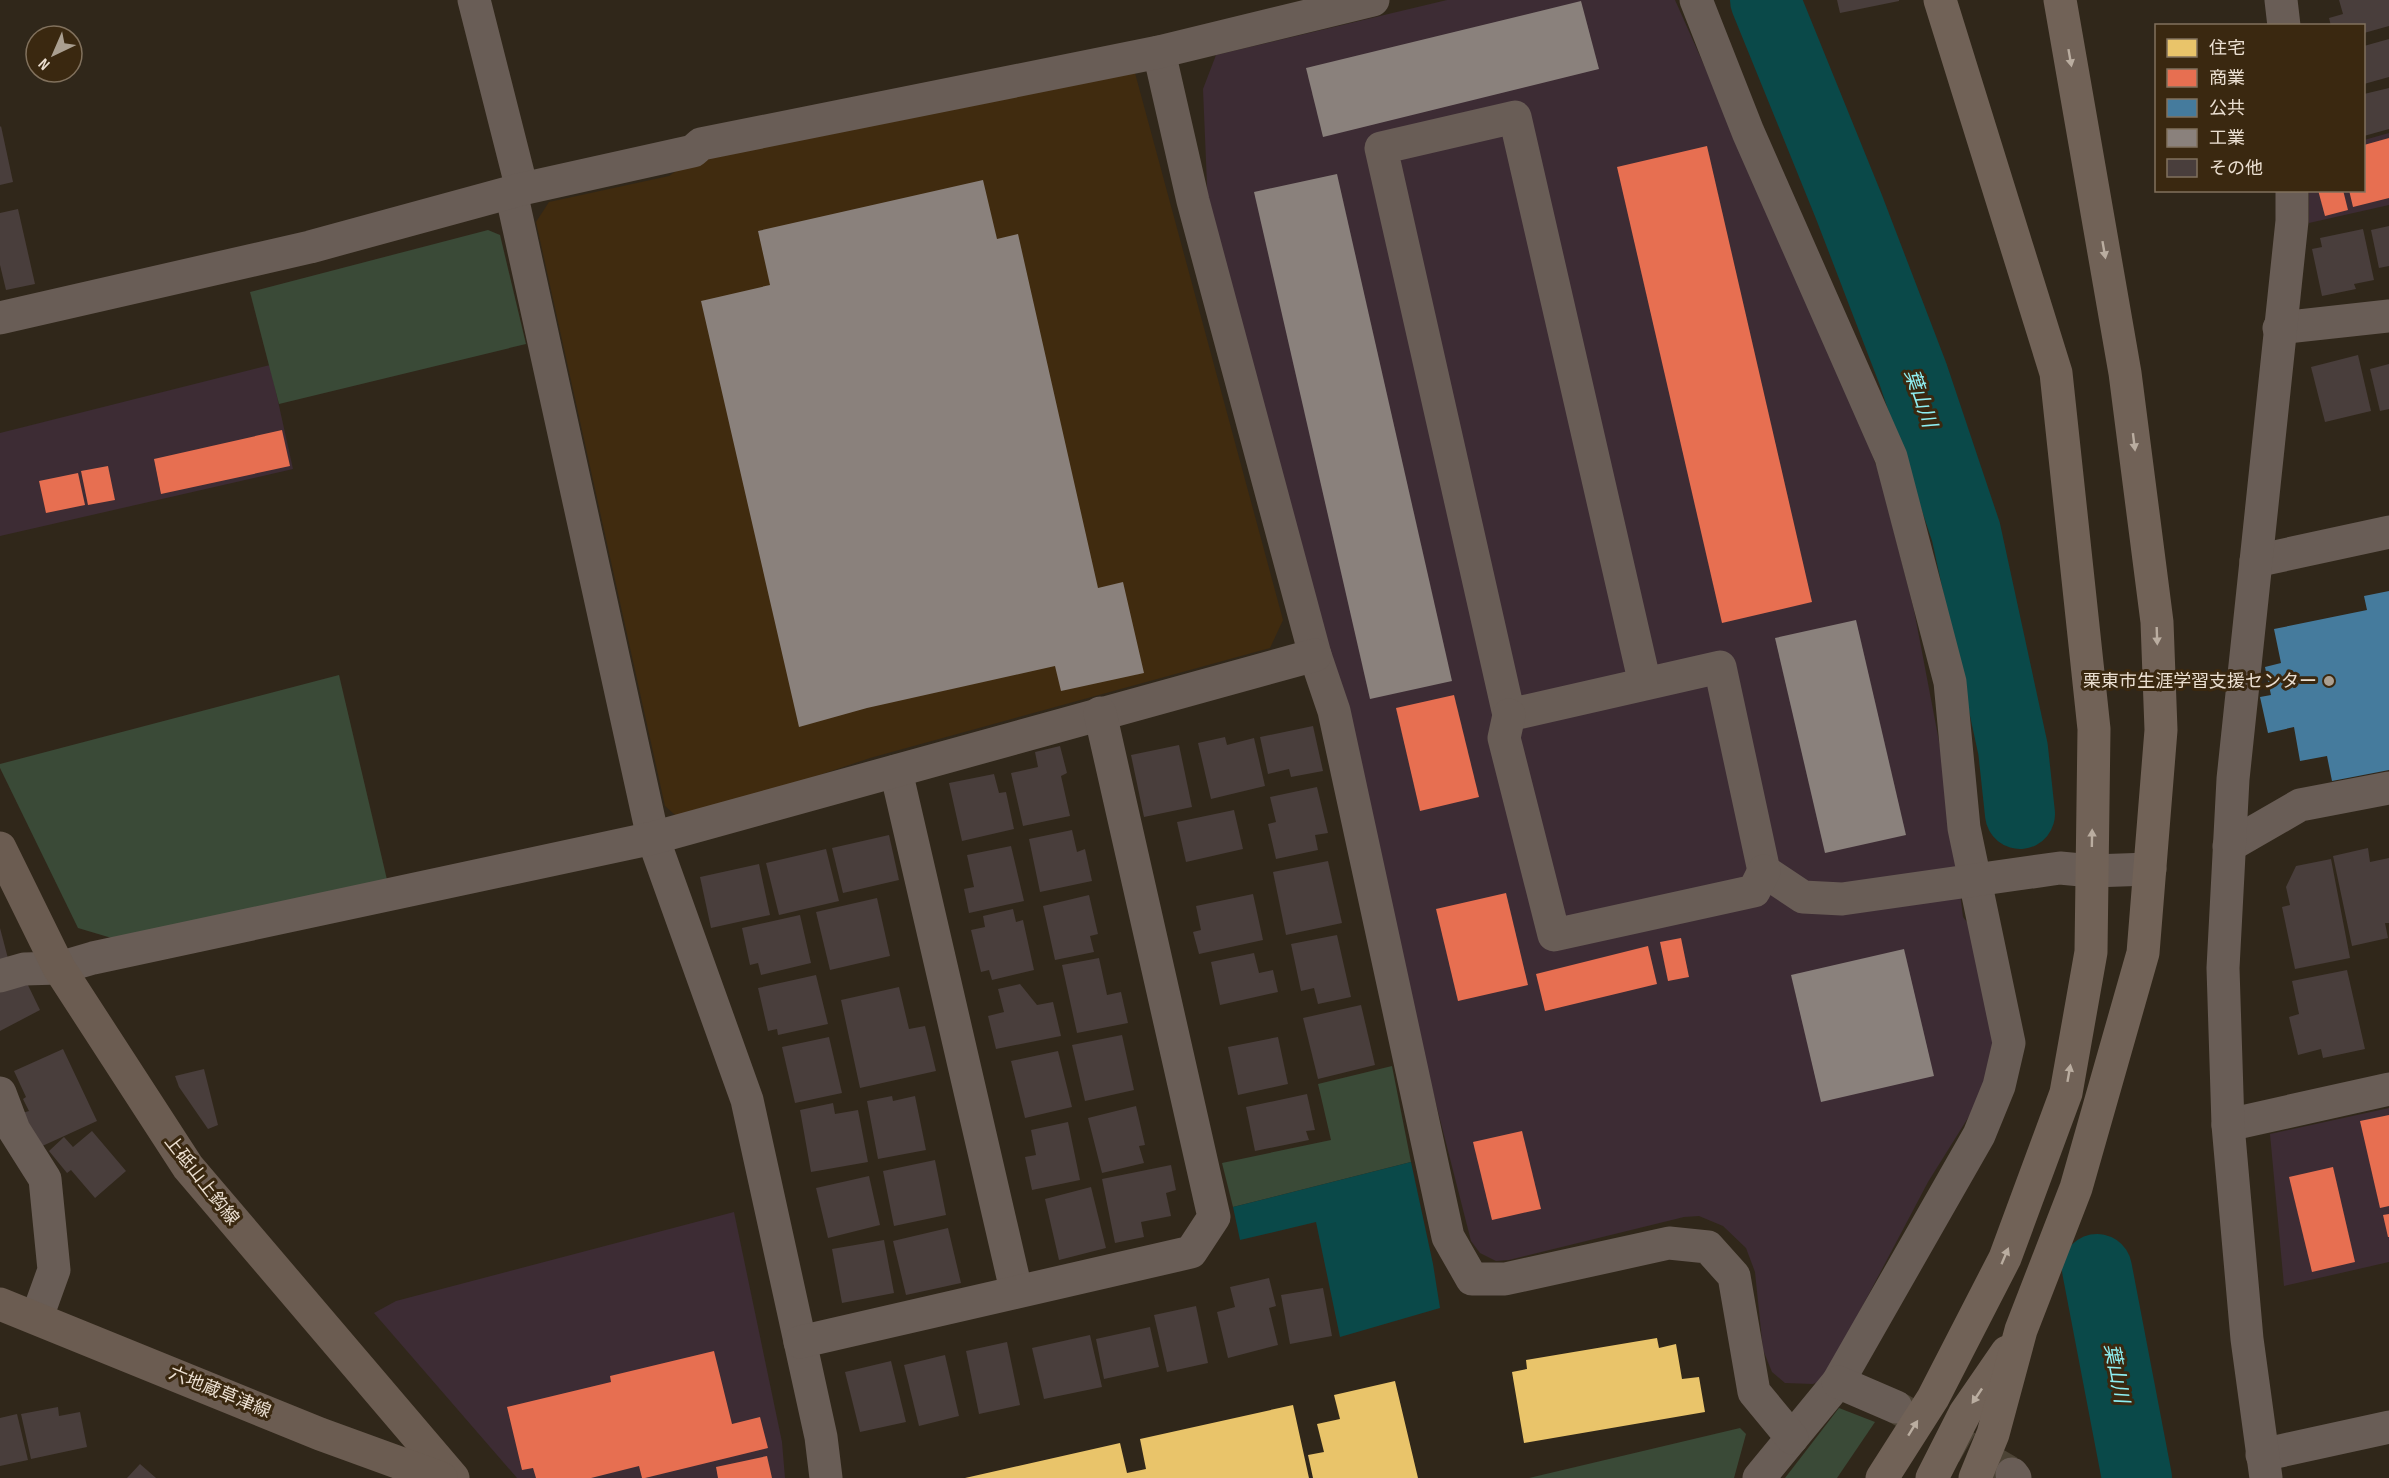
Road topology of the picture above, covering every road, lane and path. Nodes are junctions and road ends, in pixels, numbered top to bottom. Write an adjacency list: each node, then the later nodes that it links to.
1 (474, 0): 9 (street)
2 (1373, 0): 8 (street)
3 (1696, 0): 28 (street)
4 (1940, 0): 27 (highway, one-way to 4)
5 (2060, 0): 25 (highway, one-way to 25)
6 (2281, 0): 7 (street)
7 (2284, 24)
8 (1160, 52): 9 (street); 16 (street)
9 (516, 190): 12 (street); 22 (street)
10 (2292, 192): 13 (street)
11 (2389, 316): 13 (street)
12 (0, 318)
13 (2279, 328): 15 (street)
14 (2389, 532): 15 (street)
15 (2256, 561): 23 (street)
16 (1315, 655): 18 (street); 42 (street)
17 (1645, 684): 19 (street); 19 (street); 26 (street)
18 (1100, 713): 20 (street); 34 (street)
19 (1509, 715): 26 (street)
20 (896, 771): 22 (street); 34 (street)
21 (2389, 788): 23 (street)
22 (653, 838): 29 (street); 38 (street)
23 (2229, 846): 33 (street)
24 (0, 848): 29 (main road, 上砥山上鈎線)
25 (2150, 869): 27 (street); 37 (highway)
26 (1764, 871): 28 (street)
27 (2092, 871): 28 (street); 48 (highway, one-way to 27)
28 (1974, 880): 39 (street)
29 (59, 968): 30 (street); 45 (main road, 上砥山上鈎線)
30 (0, 976)
31 (2389, 1089): 33 (street)
32 (0, 1093): 36 (street)
33 (2228, 1125): 43 (street)
34 (1016, 1290): 38 (street)
35 (0, 1304): 36 (main road, 六地蔵草津線)
36 (37, 1317): 44 (main road, 六地蔵草津線)
37 (2021, 1330): 49 (highway, one-way to 49); 50 (highway)
38 (800, 1342): 46 (street)
39 (1838, 1382): 40 (street); 42 (street)
40 (1896, 1407)
41 (2389, 1427): 43 (street)
42 (1792, 1438): 47 (street)
43 (2264, 1466)
44 (441, 1478)
45 (453, 1478)
46 (826, 1478)
47 (1759, 1478)
48 (1882, 1478)
49 (1932, 1478)
50 (1975, 1478)

